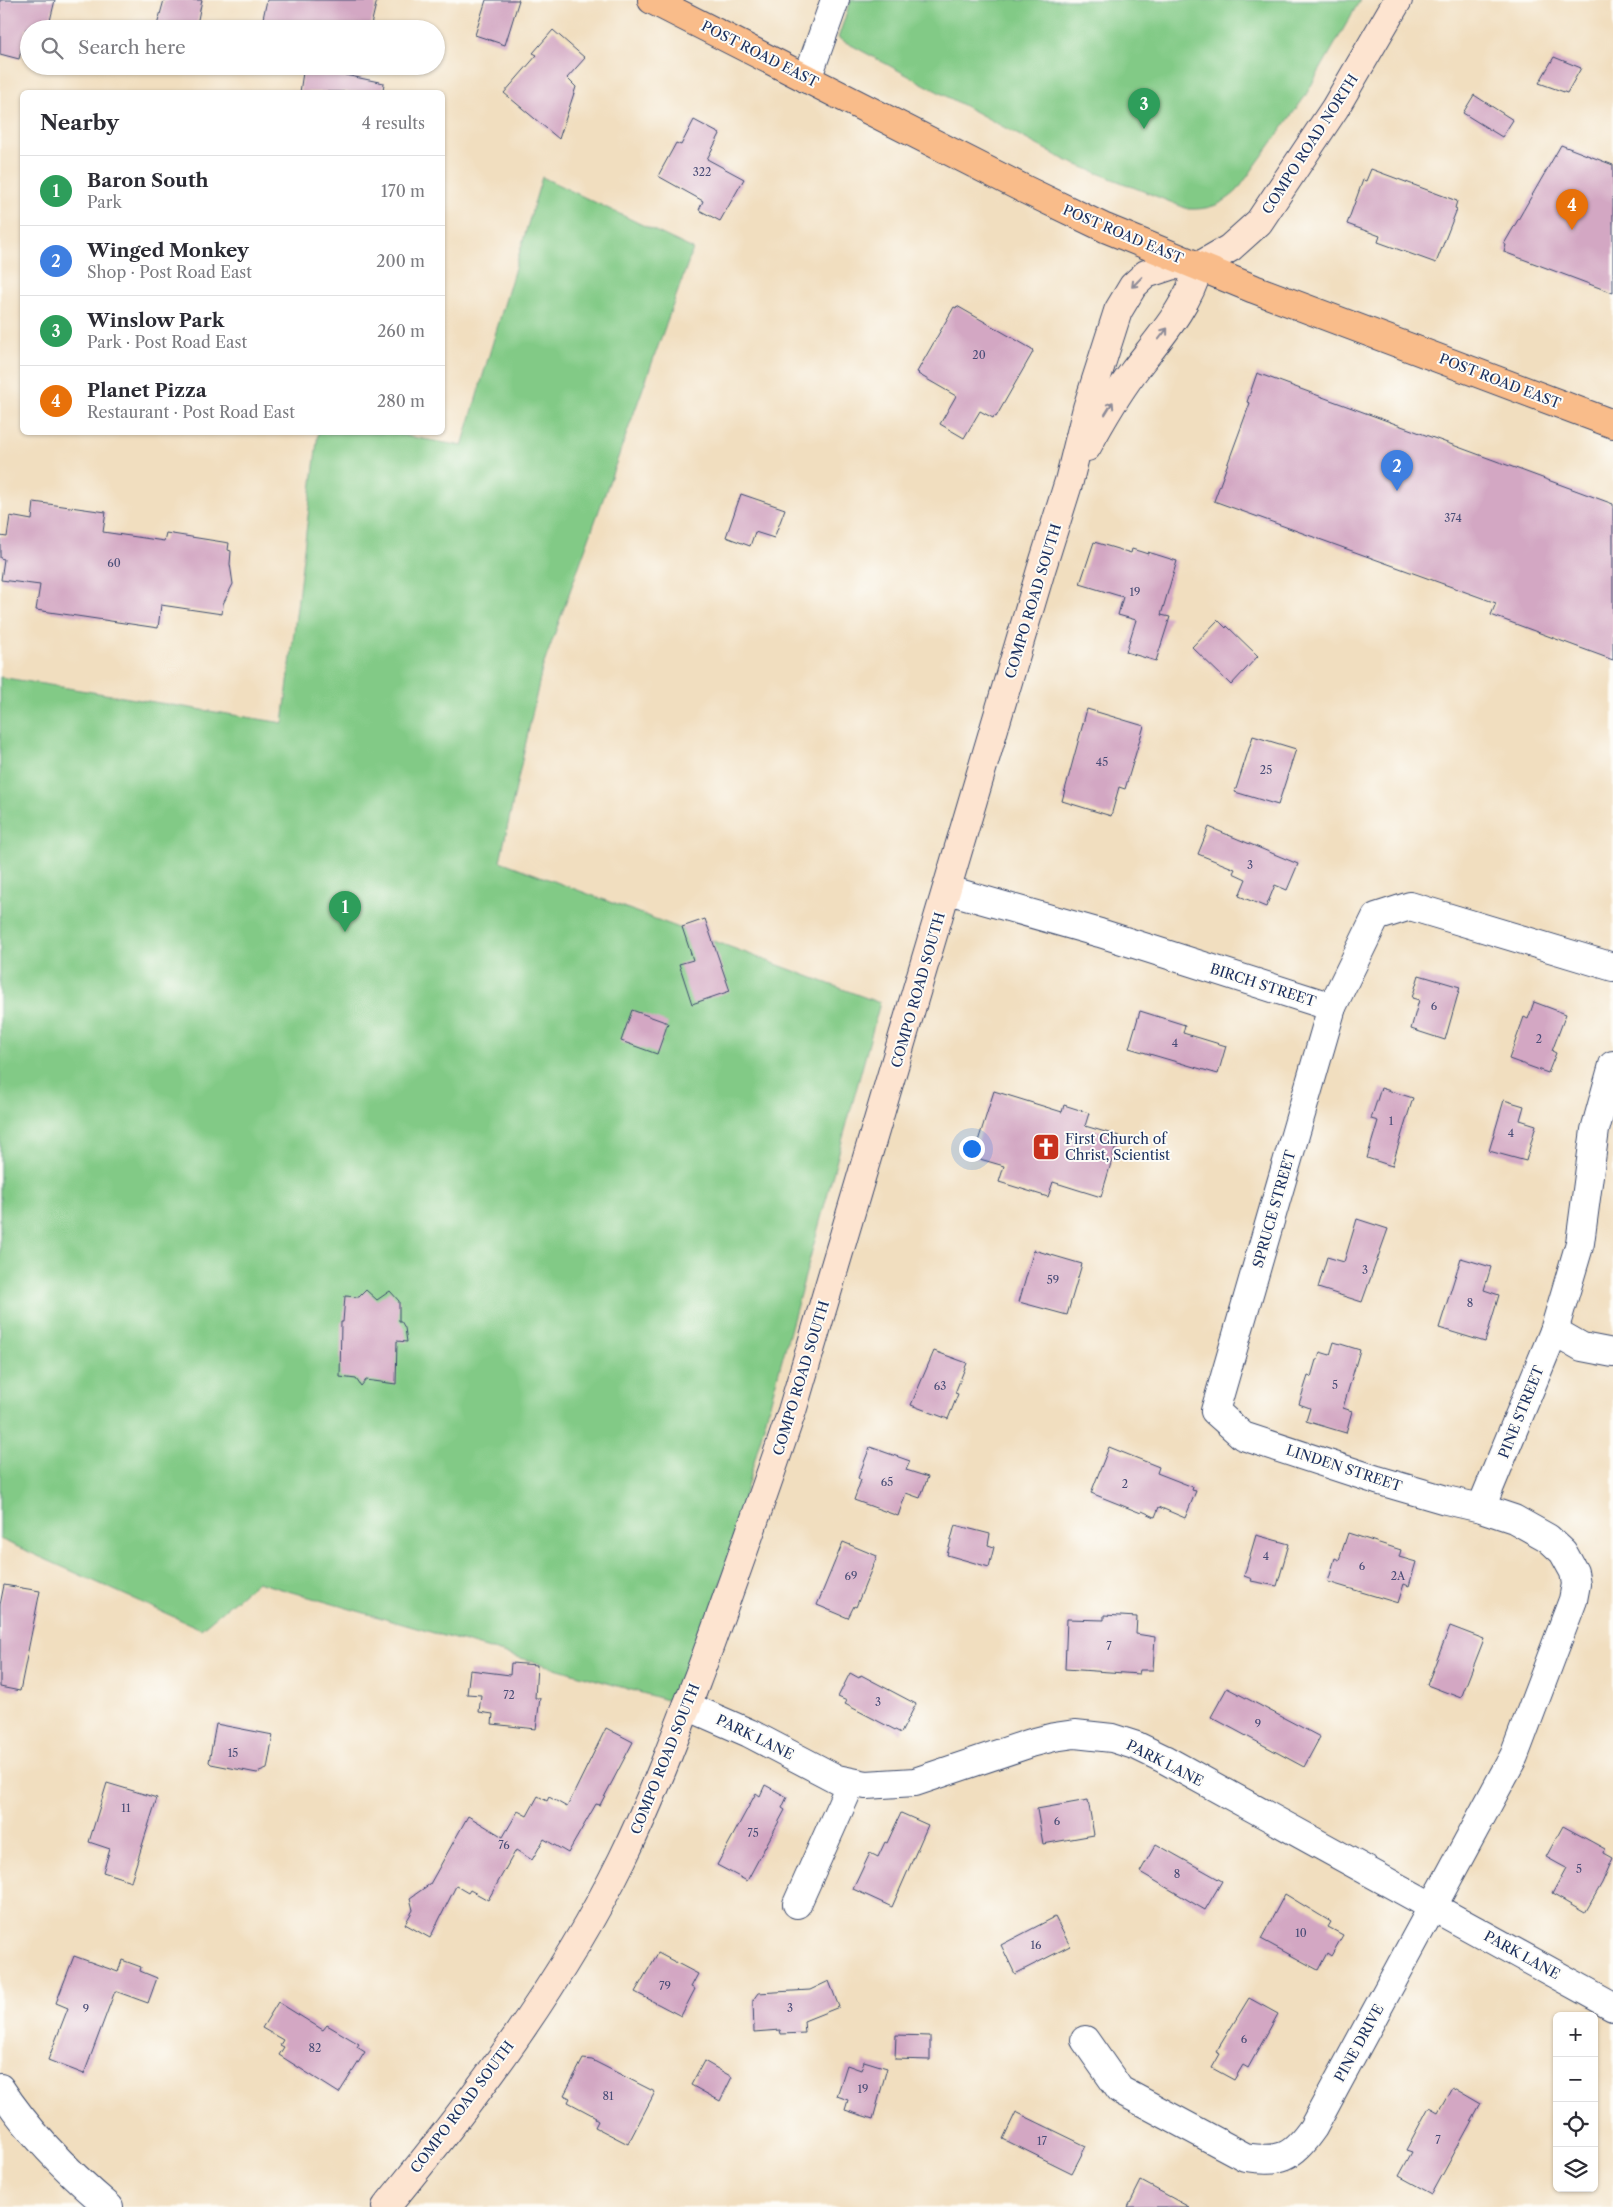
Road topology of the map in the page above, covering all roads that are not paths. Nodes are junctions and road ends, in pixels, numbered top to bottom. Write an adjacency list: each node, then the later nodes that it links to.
1 (652, 0): 4 (main road, POST ROAD EAST)
2 (835, 0): 4 (street)
3 (1398, 0): 5 (main road, COMPO ROAD NORTH)
4 (807, 79): 5 (main road, POST ROAD EAST)
5 (1199, 266): 6 (main road, POST ROAD EAST); 7 (main road, COMPO ROAD SOUTH, one-way to 5); 7 (main road, COMPO ROAD SOUTH, one-way to 7)
6 (1613, 424)
7 (1069, 481): 8 (main road, COMPO ROAD SOUTH)
8 (948, 890): 10 (street, BIRCH STREET); 16 (main road, COMPO ROAD SOUTH)
9 (1613, 967): 10 (street, BIRCH STREET)
10 (1332, 1007): 14 (street, SPRUCE STREET)
11 (1613, 1065): 12 (street, PINE STREET)
12 (1554, 1331): 13 (street); 15 (street, PINE STREET)
13 (1613, 1353)
14 (1215, 1411): 15 (street, LINDEN STREET)
15 (1481, 1508): 19 (street, PINE DRIVE)
16 (687, 1706): 17 (street, PARK LANE); 24 (main road, COMPO ROAD SOUTH)
17 (852, 1783): 18 (street); 19 (street, PARK LANE)
18 (797, 1904)
19 (1433, 1907): 20 (street, PARK LANE); 21 (street, PINE DRIVE)
20 (1613, 2006)
21 (1086, 2040)
22 (0, 2088): 23 (street)
23 (109, 2207)
24 (386, 2207)

